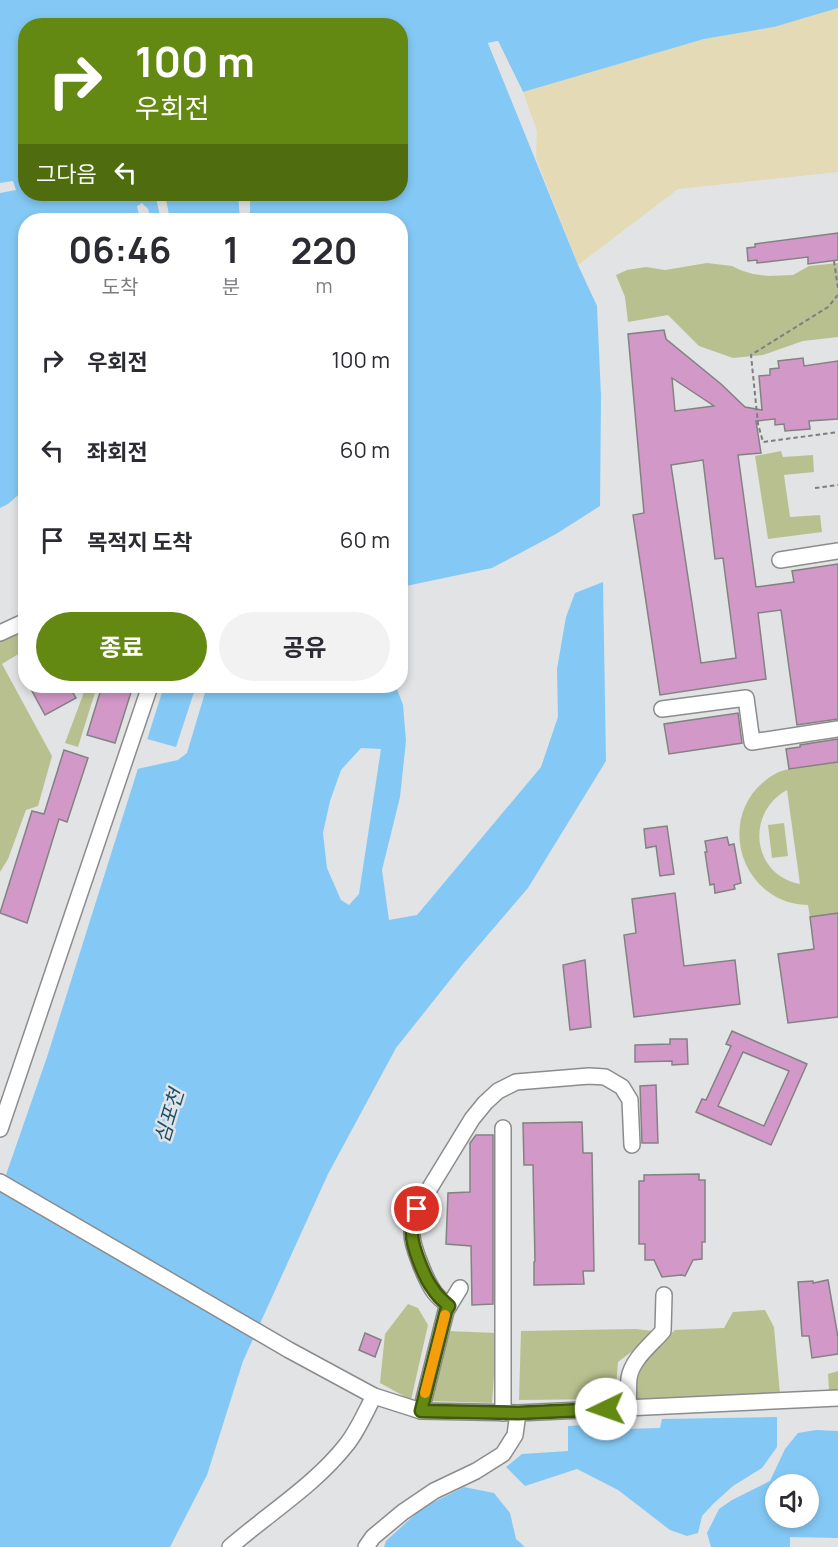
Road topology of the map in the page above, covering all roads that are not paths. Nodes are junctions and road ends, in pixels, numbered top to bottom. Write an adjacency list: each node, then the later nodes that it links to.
1 (838, 551): 2 (street)
2 (780, 560)
3 (18, 625): 4 (street)
4 (0, 633)
5 (148, 693): 9 (street)
6 (662, 709): 7 (street)
7 (838, 729)
8 (503, 1128): 19 (street)
9 (0, 1129)
10 (632, 1145): 14 (street)
11 (0, 1182): 15 (street)
12 (460, 1288): 14 (street)
13 (664, 1295): 17 (street)
14 (449, 1306): 18 (street)
15 (374, 1396): 18 (street); 20 (street)
16 (838, 1398): 17 (street)
17 (628, 1408): 19 (street)
18 (421, 1411): 19 (street)
19 (510, 1413): 21 (street)
20 (230, 1547)
21 (366, 1547)

